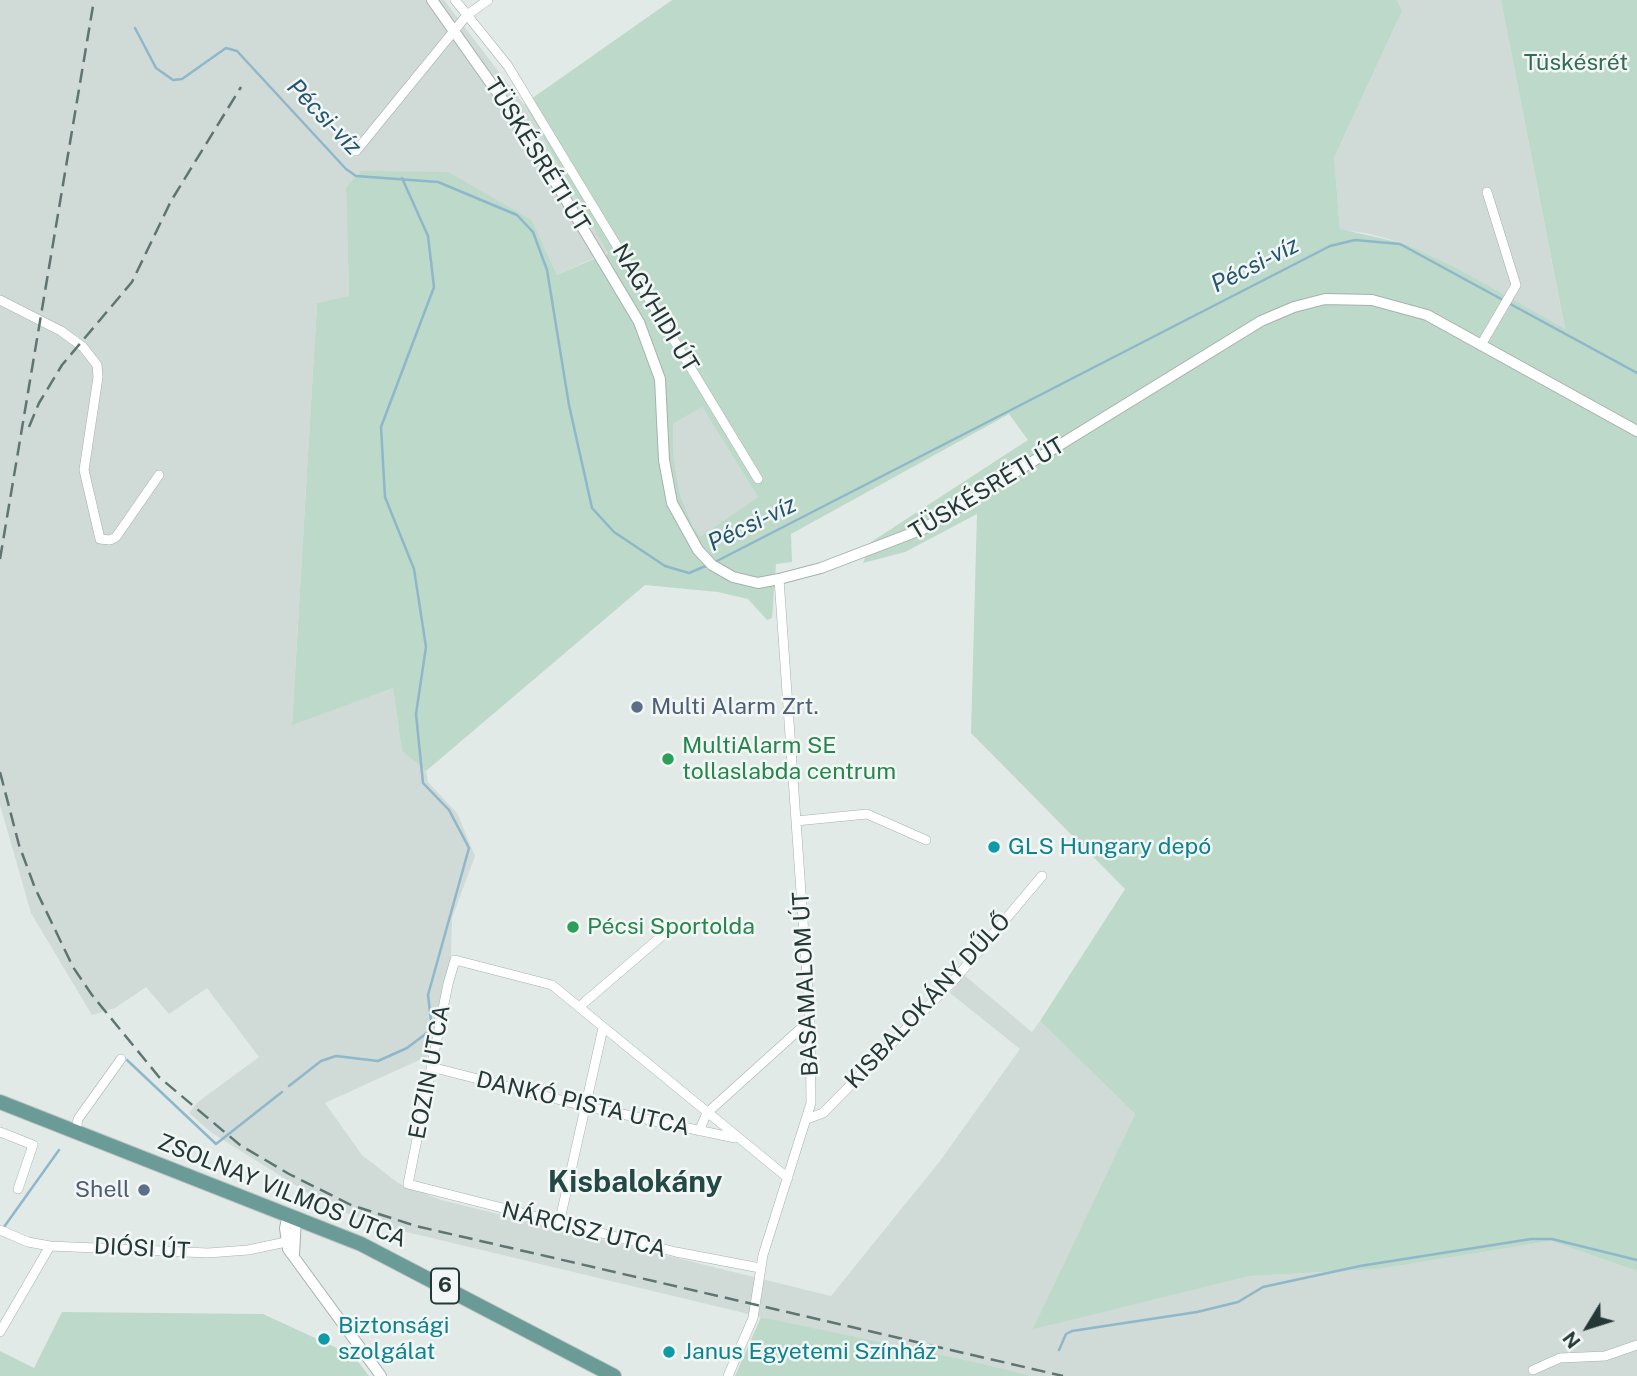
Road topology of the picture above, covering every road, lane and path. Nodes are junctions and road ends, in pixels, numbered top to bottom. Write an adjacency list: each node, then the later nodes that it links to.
1 (432, 0): 5 (street, TÜSKÉSRÉTI ÚT)
2 (455, 0): 4 (street, NAGYHIDI ÚT)
3 (488, 0): 4 (street)
4 (467, 15): 5 (street); 12 (street, NAGYHIDI ÚT)
5 (455, 30): 6 (street); 13 (street, TÜSKÉSRÉTI ÚT)
6 (356, 151)
7 (1486, 192): 9 (street)
8 (0, 300): 11 (street)
9 (1481, 345): 10 (street, TÜSKÉSRÉTI ÚT); 13 (street, TÜSKÉSRÉTI ÚT)
10 (1637, 431)
11 (159, 475)
12 (758, 479)
13 (779, 579): 14 (street, BASAMALOM ÚT)
14 (796, 821): 15 (street); 19 (street, BASAMALOM ÚT)
15 (926, 841)
16 (1042, 876): 26 (street, KISBALOKÁNY DŰLŐ)
17 (664, 934): 18 (street)
18 (579, 1007): 20 (street); 22 (street, EOZIN UTCA)
19 (810, 1020): 25 (street); 26 (street, BASAMALOM ÚT)
20 (603, 1028): 24 (street); 25 (street)
21 (121, 1059): 27 (street)
22 (430, 1067): 24 (street, DANKÓ PISTA UTCA); 32 (street, EOZIN UTCA)
23 (0, 1102): 27 (main road, ZSOLNAY VILMOS UTCA / 6)
24 (584, 1107): 28 (street, DANKÓ PISTA UTCA); 35 (street)
25 (707, 1113): 28 (street); 30 (street)
26 (807, 1119): 31 (street, BASAMALOM ÚT)
27 (70, 1129): 34 (main road, ZSOLNAY VILMOS UTCA / 6)
28 (699, 1131): 30 (street, DANKÓ PISTA UTCA)
29 (0, 1132): 33 (street)
30 (737, 1139): 31 (street)
31 (788, 1178): 40 (street, BASAMALOM ÚT)
32 (408, 1184): 35 (street, NÁRCISZ UTCA)
33 (18, 1189)
34 (292, 1217): 37 (street); 39 (street); 45 (main road, ZSOLNAY VILMOS UTCA / 6)
35 (559, 1224): 40 (street, NÁRCISZ UTCA)
36 (5, 1232): 38 (street, DIÓSI ÚT)
37 (286, 1242): 38 (street, DIÓSI ÚT); 39 (street)
38 (50, 1246): 41 (street)
39 (296, 1260): 44 (street)
40 (760, 1268): 46 (street, BASAMALOM ÚT)
41 (0, 1332)
42 (1637, 1345): 43 (street)
43 (1533, 1370)
44 (381, 1376)
45 (614, 1376)
46 (728, 1376)

